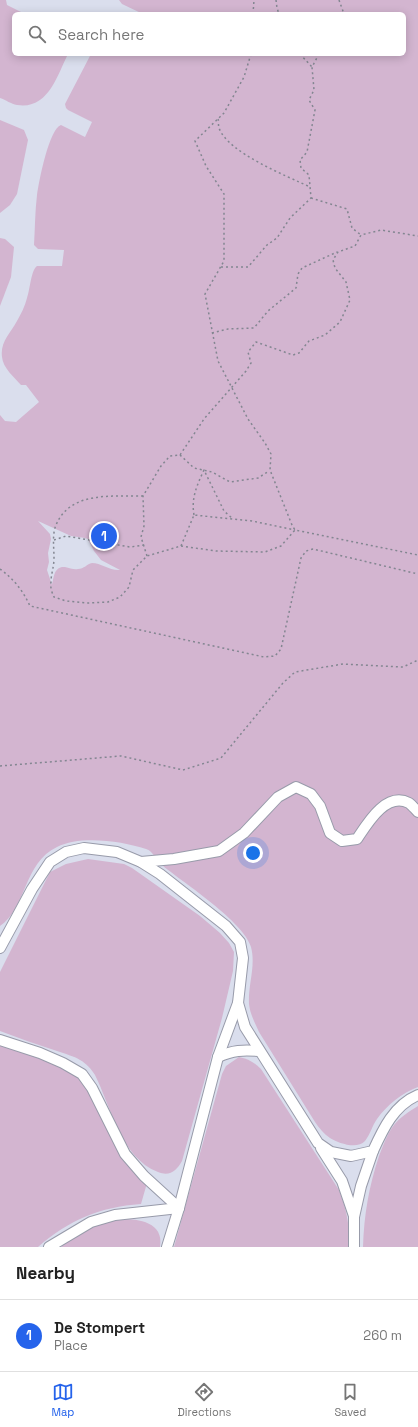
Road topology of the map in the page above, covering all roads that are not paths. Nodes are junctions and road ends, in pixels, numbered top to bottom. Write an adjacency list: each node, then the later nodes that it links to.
1 (418, 812): 2 (lane)
2 (141, 862): 3 (lane); 6 (lane)
3 (10, 928): 4 (lane); 5 (lane)
4 (0, 934)
5 (0, 948)
6 (238, 1003): 8 (lane); 9 (lane)
7 (0, 1040): 13 (lane)
8 (258, 1051): 9 (lane); 11 (lane)
9 (218, 1057): 13 (lane)
10 (418, 1095): 12 (lane)
11 (318, 1143): 12 (lane); 14 (lane)
12 (373, 1151): 14 (lane)
13 (179, 1208): 15 (lane); 16 (lane)
14 (354, 1217): 17 (lane)
15 (49, 1247)
16 (167, 1247)
17 (354, 1247)

